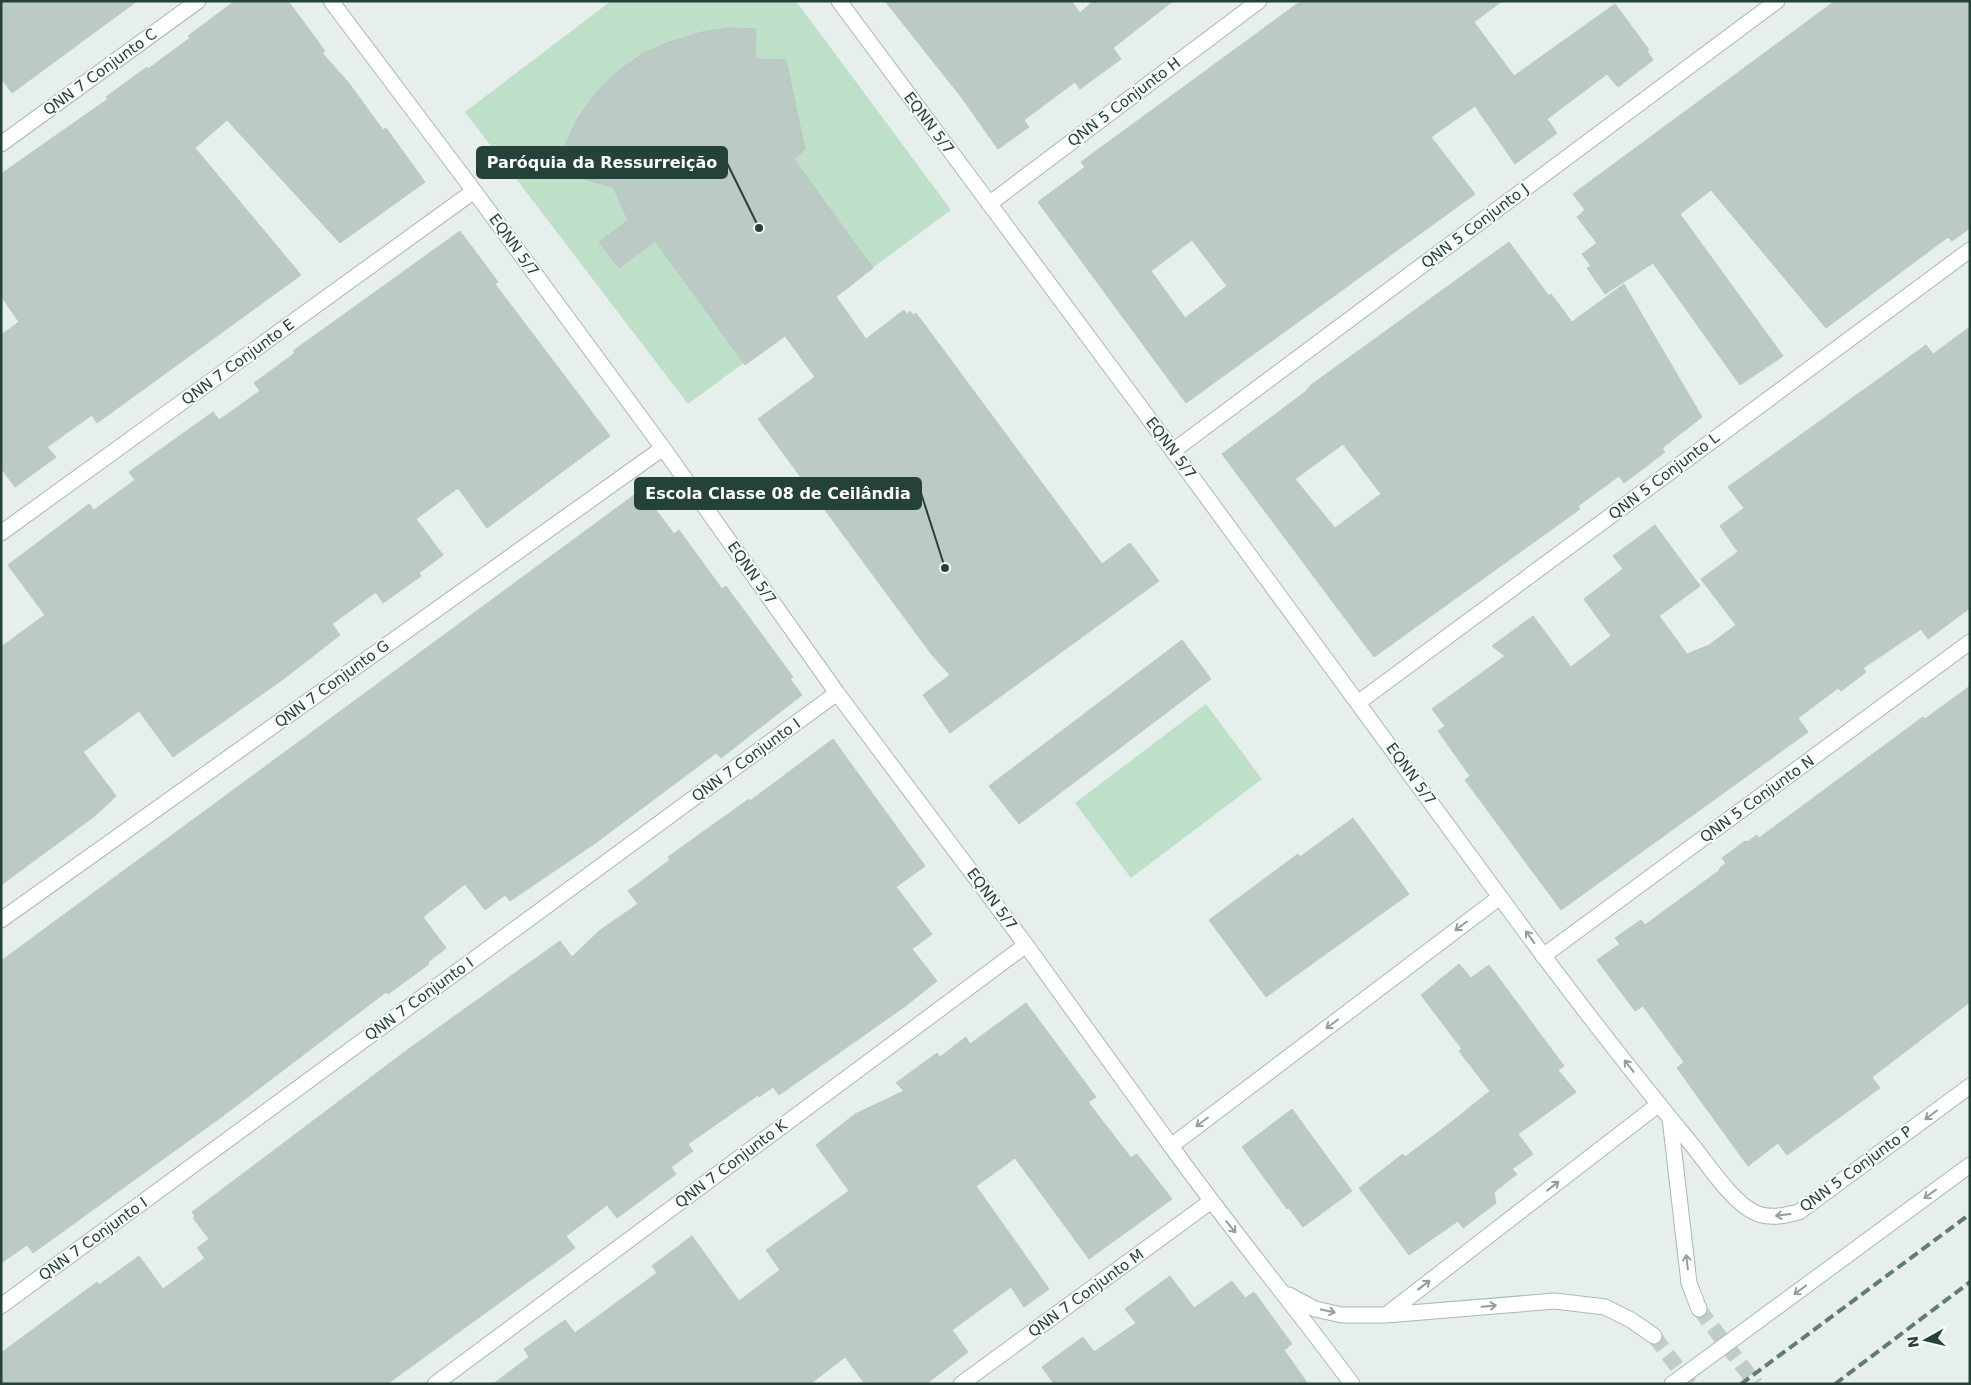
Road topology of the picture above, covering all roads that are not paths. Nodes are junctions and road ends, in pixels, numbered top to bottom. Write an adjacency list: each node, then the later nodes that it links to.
1 (198, 1): 6 (street, QNN 7 Conjunto C)
2 (839, 1): 8 (street, EQNN 5/7)
3 (1259, 1): 8 (street, QNN 5 Conjunto H)
4 (1777, 1): 11 (street, QNN 5 Conjunto J)
5 (336, 3): 7 (street, EQNN 5/7)
6 (1, 144)
7 (474, 191): 10 (street, EQNN 5/7); 12 (street, QNN 7 Conjunto E)
8 (990, 204): 11 (street, EQNN 5/7)
9 (1970, 250): 15 (street, QNN 5 Conjunto L)
10 (663, 448): 14 (street, EQNN 5/7); 17 (street, QNN 7 Conjunto G)
11 (1173, 451): 15 (street, EQNN 5/7)
12 (1, 533)
13 (1970, 642): 19 (street, QNN 5 Conjunto N)
14 (837, 693): 18 (street, EQNN 5/7); 27 (street, QNN 7 Conjunto I)
15 (1359, 702): 16 (street, EQNN 5/7)
16 (1500, 897): 19 (street, EQNN 5/7, one-way to 16); 23 (street, one-way to 23)
17 (1, 920)
18 (1026, 944): 23 (street, EQNN 5/7); 31 (street, QNN 7 Conjunto K)
19 (1543, 956): 21 (street, QNN 5 Conjunto P, one-way to 19)
20 (1970, 1086): 22 (street, QNN 5 Conjunto P, one-way to 22)
21 (1659, 1104): 22 (street, QNN 5 Conjunto P); 29 (street, one-way to 21)
22 (1670, 1118): 28 (street, one-way to 22)
23 (1171, 1146): 25 (street, EQNN 5/7)
24 (1970, 1165): 34 (street, one-way to 34)
25 (1210, 1202): 26 (street, EQNN 5/7, one-way to 26); 32 (street, QNN 7 Conjunto M)
26 (1283, 1292): 29 (street, one-way to 29); 33 (street, EQNN 5/7)
27 (1, 1306)
28 (1699, 1309)
29 (1386, 1315): 30 (street, one-way to 30)
30 (1654, 1336)
31 (435, 1384)
32 (960, 1384)
33 (1352, 1384)
34 (1672, 1384)

